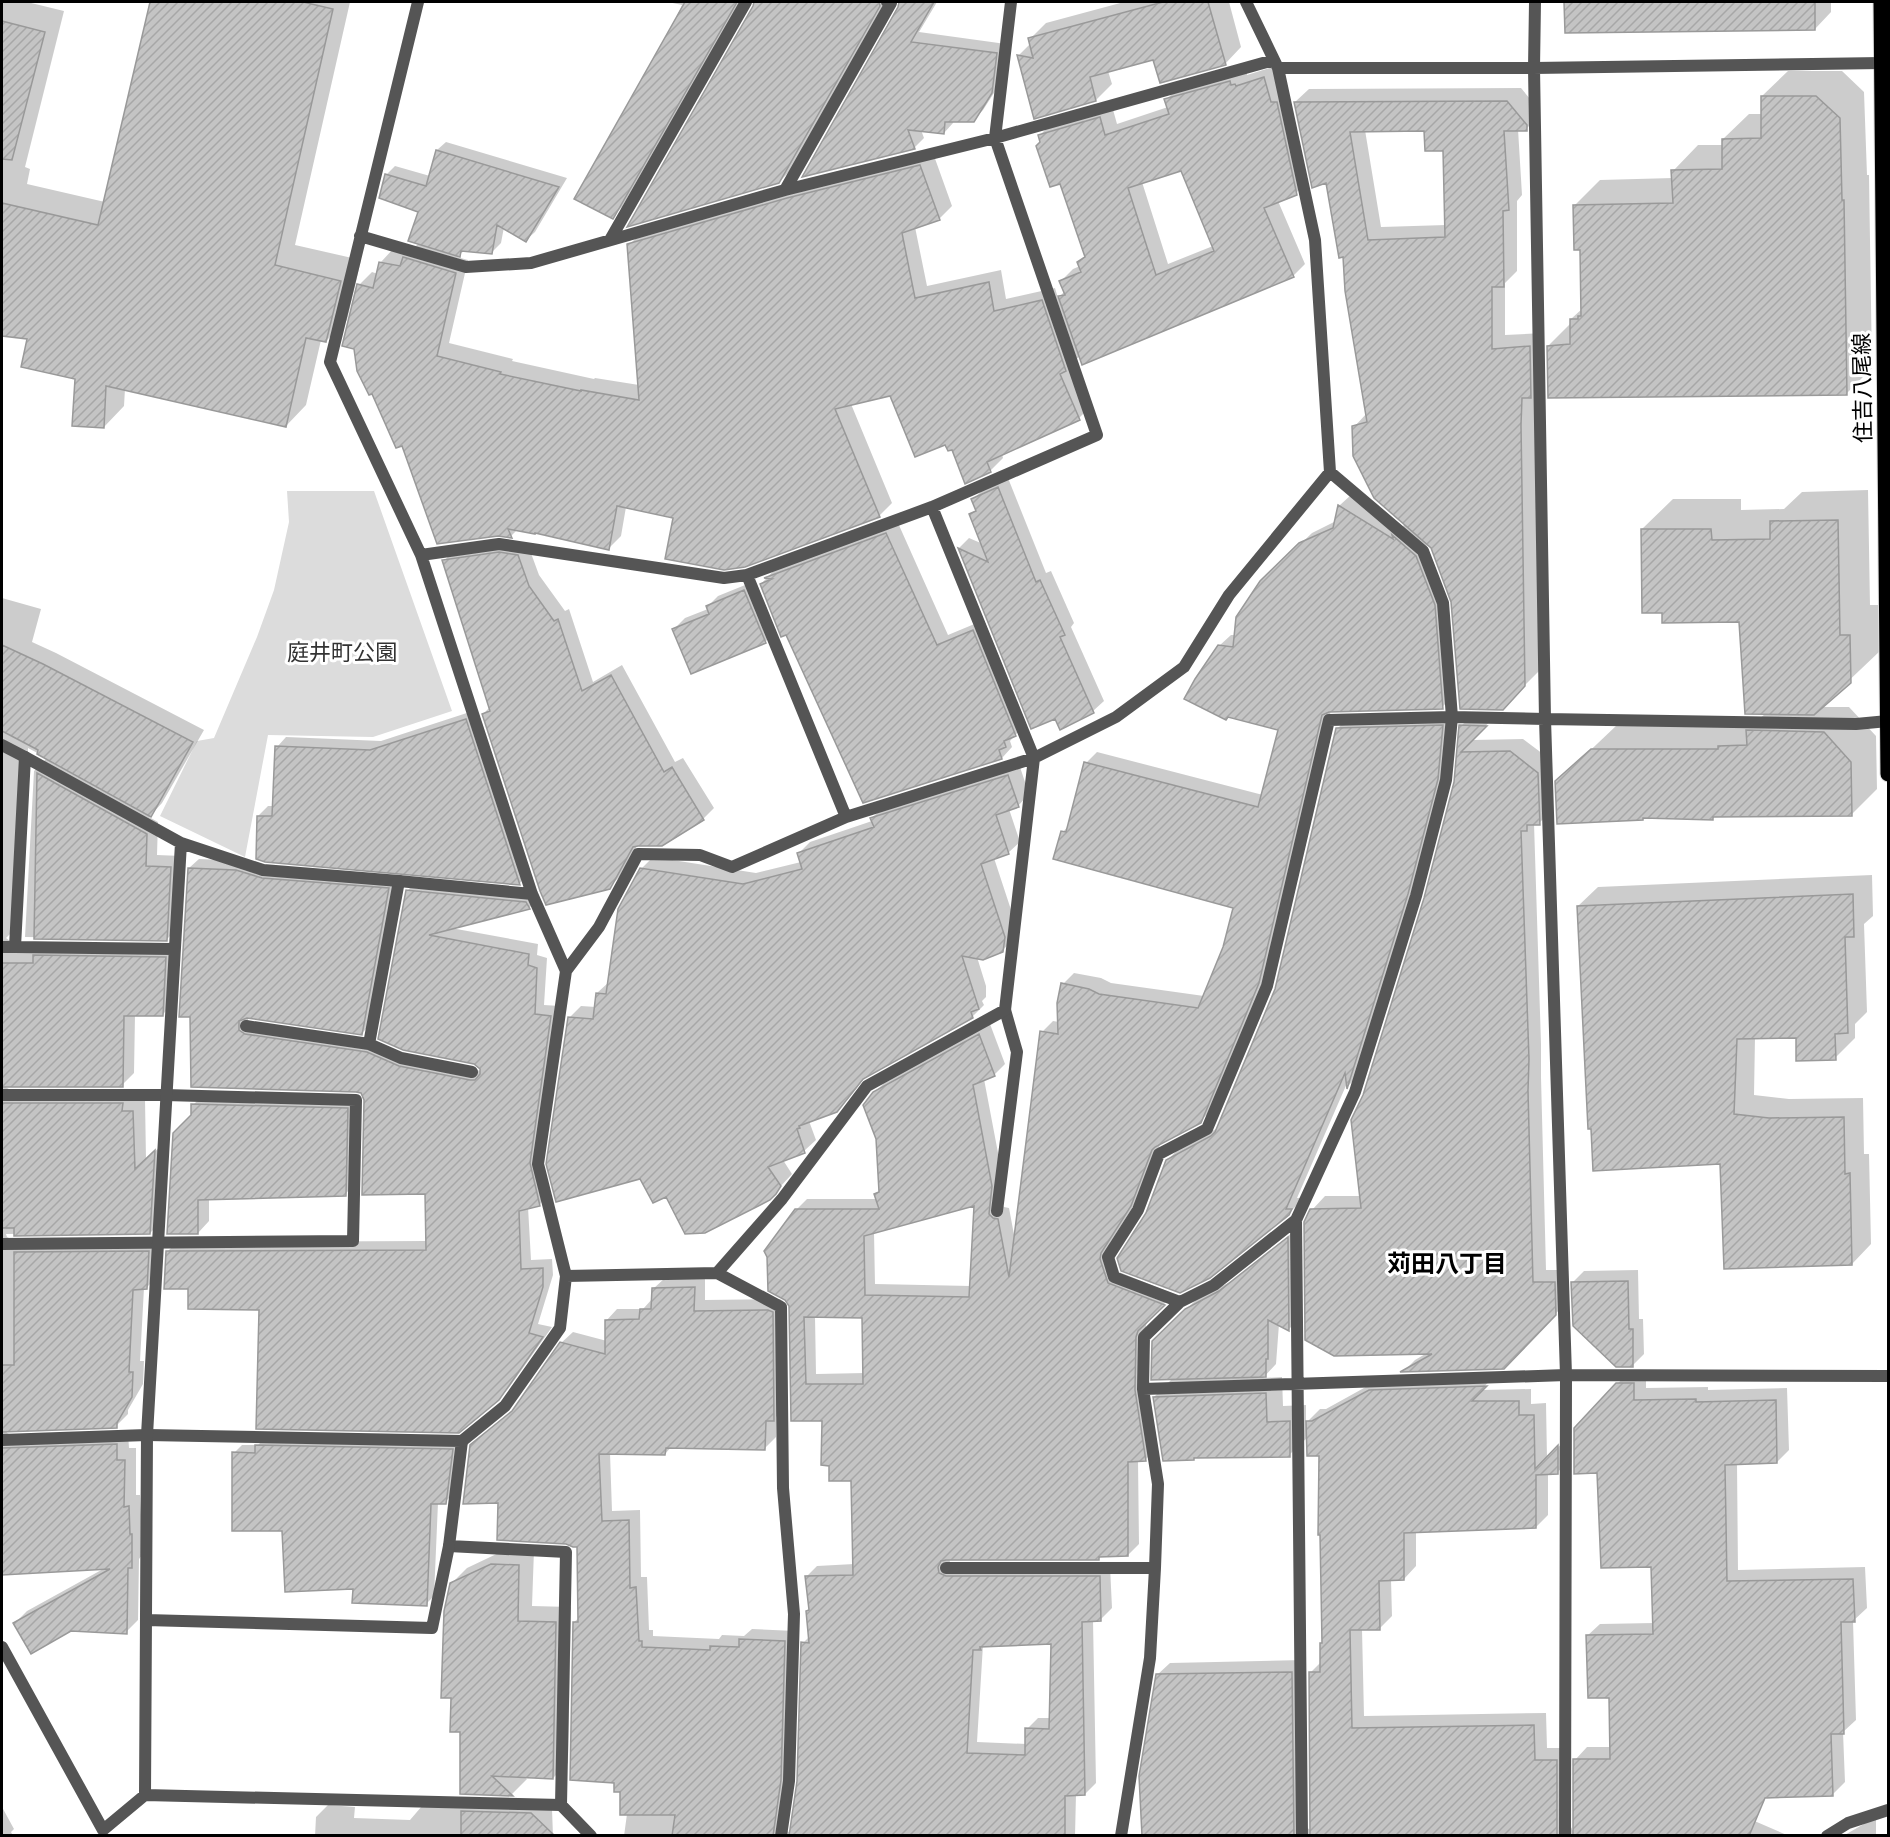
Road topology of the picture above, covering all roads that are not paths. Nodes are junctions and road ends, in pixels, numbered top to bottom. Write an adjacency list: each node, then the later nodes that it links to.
1 (418, 2): 13 (street)
2 (746, 2): 14 (street)
3 (887, 2): 12 (street)
4 (1011, 2): 11 (street)
5 (1246, 2): 9 (street)
6 (1535, 2): 10 (street)
7 (1881, 2): 8 (main road, 住吉八尾線)
8 (1882, 63): 10 (street); 21 (main road, 住吉八尾線)
9 (1276, 64): 10 (street); 11 (street); 15 (street)
10 (1534, 68): 20 (street)
11 (995, 138): 12 (street); 16 (street)
12 (785, 190): 14 (street)
13 (360, 236): 14 (street); 17 (street)
14 (610, 240)
15 (1330, 472): 19 (street); 24 (street)
16 (932, 507): 18 (street); 24 (street)
17 (421, 555): 18 (street); 29 (street)
18 (747, 575): 26 (street)
19 (1452, 717): 20 (street); 41 (street); 46 (street)
20 (1545, 719): 21 (street); 47 (street)
21 (1888, 722): 25 (main road, 住吉八尾線)
22 (2, 745): 23 (street)
23 (25, 757): 27 (street); 31 (street)
24 (1034, 758): 26 (street); 34 (street)
25 (1888, 774)
26 (846, 817): 33 (street)
27 (181, 843): 28 (street); 32 (street)
28 (399, 881): 29 (street); 36 (street)
29 (532, 894): 33 (street)
30 (2, 947): 31 (street)
31 (15, 947): 32 (street)
32 (173, 950): 39 (street)
33 (566, 972): 45 (street)
34 (1005, 1010): 40 (street); 44 (street)
35 (246, 1026): 36 (street)
36 (369, 1044): 37 (street)
37 (472, 1072)
38 (2, 1095): 39 (street)
39 (165, 1095): 42 (street); 42 (street)
40 (997, 1211)
41 (1296, 1220): 46 (street); 49 (street)
42 (158, 1242): 43 (street); 51 (street)
43 (2, 1244)
44 (717, 1273): 45 (street); 64 (street)
45 (566, 1276): 53 (street)
46 (1180, 1302): 50 (street)
47 (1566, 1376): 48 (street); 49 (street); 67 (street)
48 (1888, 1376)
49 (1298, 1385): 50 (street); 66 (street)
50 (1143, 1389): 56 (street)
51 (147, 1435): 52 (street); 53 (street); 57 (street)
52 (2, 1440)
53 (462, 1441): 54 (street)
54 (450, 1546): 57 (street); 60 (street)
55 (946, 1568): 56 (street)
56 (1155, 1568): 65 (street)
57 (146, 1620): 59 (street)
58 (2, 1647): 62 (street)
59 (144, 1795): 60 (street); 62 (street)
60 (561, 1805): 63 (street)
61 (1888, 1810): 68 (street)
62 (105, 1833)
63 (591, 1836)
64 (781, 1836)
65 (1121, 1836)
66 (1302, 1836)
67 (1565, 1836)
68 (1827, 1836)

